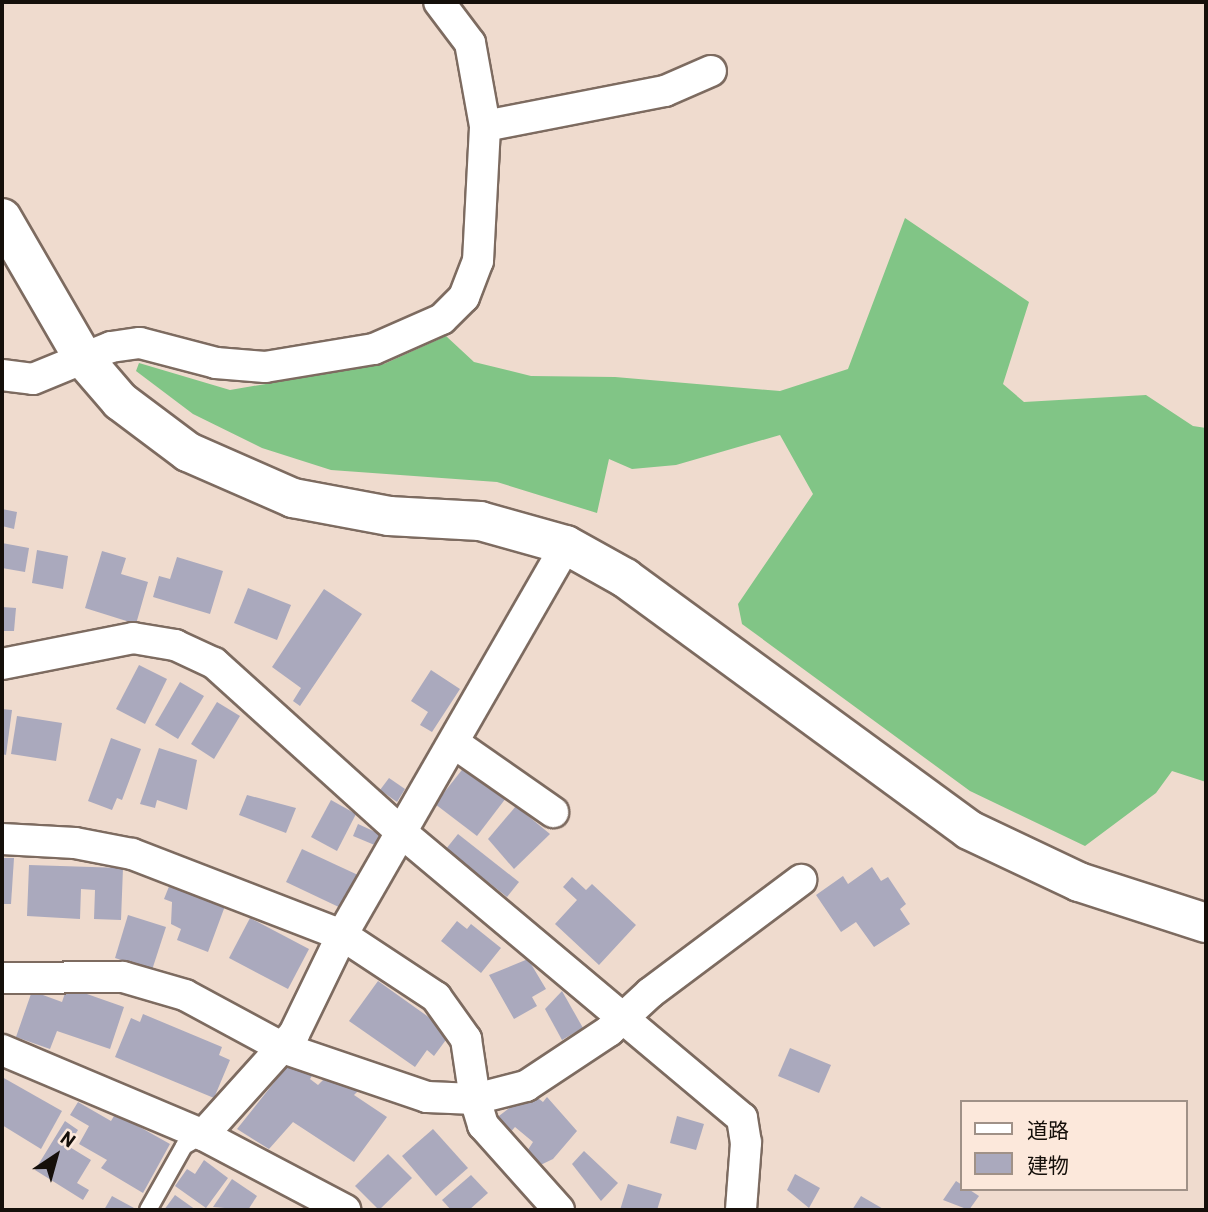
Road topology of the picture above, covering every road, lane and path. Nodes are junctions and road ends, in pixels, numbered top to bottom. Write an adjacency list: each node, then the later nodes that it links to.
1 (439, 2): 3 (street)
2 (711, 71): 3 (street)
3 (485, 126): 5 (street)
4 (2, 218): 5 (street)
5 (83, 358): 6 (street); 7 (street)
6 (2, 374)
7 (566, 545): 9 (street); 14 (street)
8 (2, 664): 11 (street)
9 (454, 743): 10 (street); 11 (street)
10 (553, 812)
11 (401, 832): 15 (street); 17 (street)
12 (2, 839): 15 (street)
13 (801, 880): 17 (street)
14 (1206, 923)
15 (342, 935): 18 (street); 20 (street)
16 (2, 978): 18 (street)
17 (621, 1020): 20 (street); 25 (street)
18 (283, 1048): 20 (street); 21 (street)
19 (2, 1050): 21 (street)
20 (475, 1099): 24 (street)
21 (203, 1135): 22 (lane); 23 (street)
22 (148, 1210)
23 (345, 1210)
24 (559, 1210)
25 (741, 1210)

